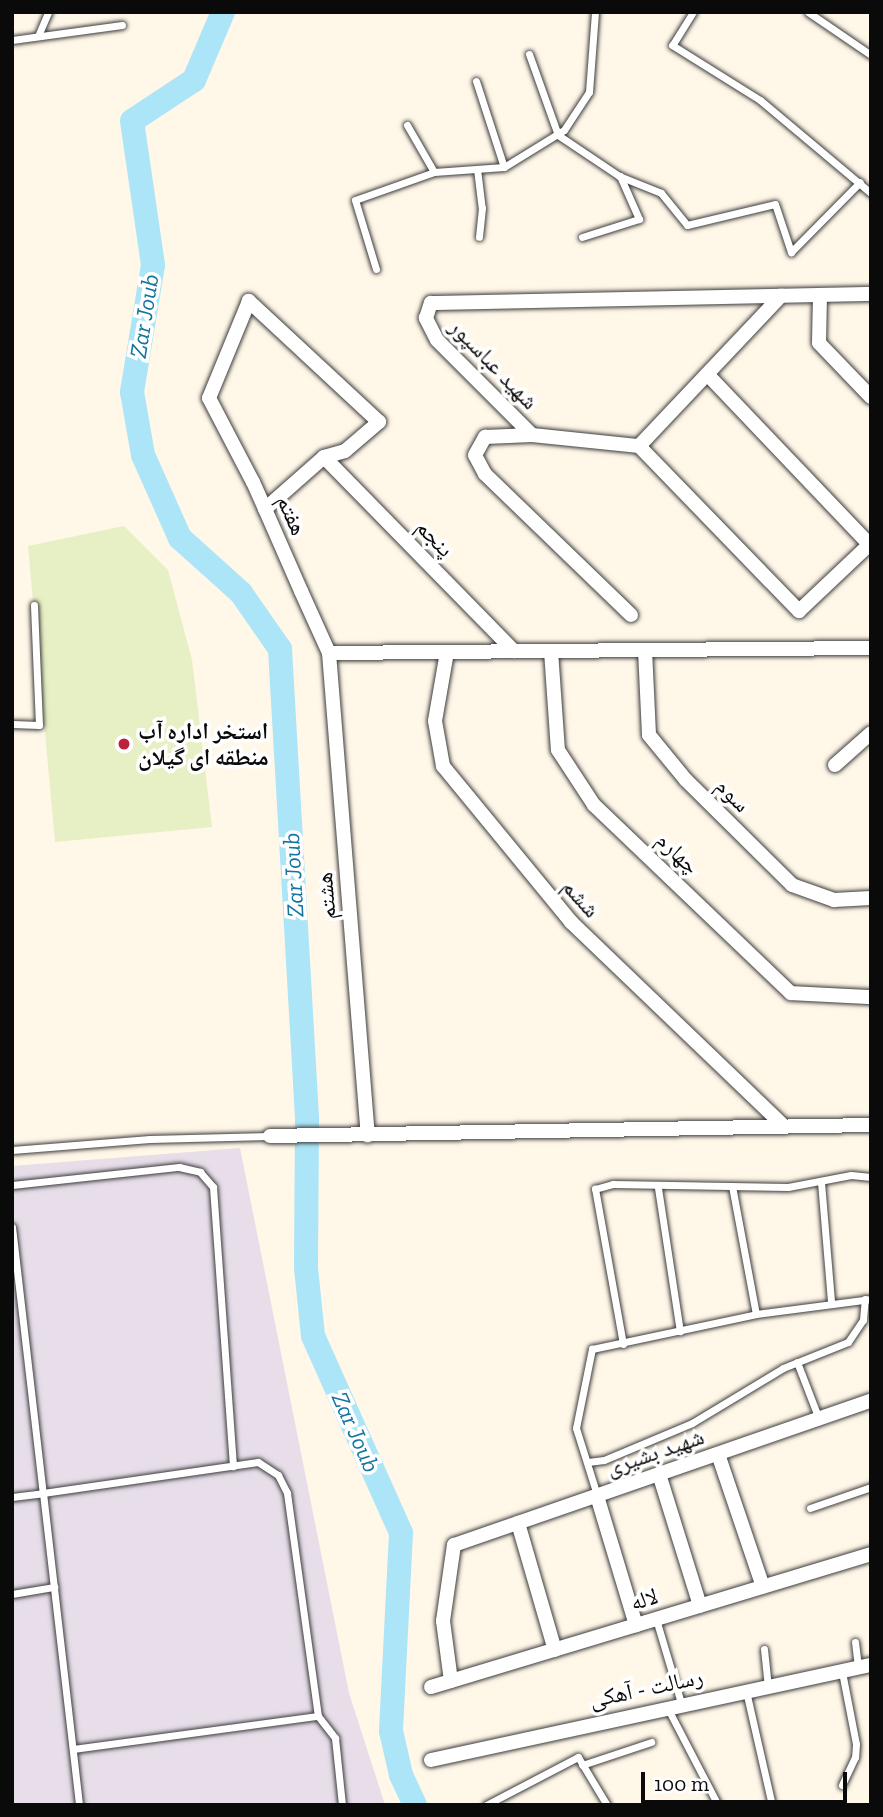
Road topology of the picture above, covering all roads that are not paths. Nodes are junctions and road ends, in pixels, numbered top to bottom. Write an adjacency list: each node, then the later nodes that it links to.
1 (48, 12): 6 (lane)
2 (595, 12): 12 (lane)
3 (693, 12): 17 (lane)
4 (808, 12): 9 (lane)
5 (122, 25): 6 (lane)
6 (38, 36): 7 (lane)
7 (12, 40)
8 (530, 54): 12 (lane)
9 (871, 55)
10 (476, 81): 13 (lane)
11 (407, 125): 15 (lane)
12 (558, 135): 13 (lane); 16 (lane)
13 (505, 167): 14 (lane)
14 (477, 170): 15 (lane); 19 (lane)
15 (433, 172): 21 (lane)
16 (619, 176): 17 (lane); 20 (lane)
17 (859, 182): 18 (lane)
18 (871, 193)
19 (479, 237)
20 (582, 237)
21 (376, 269)
22 (871, 294): 23 (street, شهید عباسپور)
23 (820, 295): 24 (street, شهید عباسپور); 26 (street)
24 (781, 296): 25 (street); 27 (street, شهید عباسپور)
25 (707, 374): 28 (street); 31 (street)
26 (871, 397)
27 (532, 435): 28 (street); 33 (street, شهید عباسپور)
28 (639, 446): 31 (street)
29 (324, 457): 30 (street); 30 (street, هفتم); 38 (street, پنجم)
30 (265, 509): 39 (street, هفتم)
31 (870, 543)
32 (34, 605): 40 (lane)
33 (631, 615)
34 (871, 648): 35 (street)
35 (645, 650): 36 (street); 43 (street, سوم)
36 (551, 651): 38 (street); 44 (street, چهارم)
37 (447, 652): 38 (street); 39 (street); 46 (street, ششم)
38 (514, 652)
39 (328, 653): 47 (street, هشتم)
40 (12, 724)
41 (871, 733): 42 (street)
42 (835, 765)
43 (871, 898)
44 (871, 997)
45 (871, 1125): 46 (street)
46 (784, 1126): 47 (street)
47 (363, 1135): 48 (street)
48 (270, 1136): 49 (lane)
49 (12, 1150)
50 (871, 1177): 51 (lane)
51 (821, 1182): 53 (lane); 57 (lane)
52 (12, 1185): 66 (lane)
53 (732, 1186): 54 (lane); 58 (lane)
54 (657, 1188): 59 (lane); 60 (lane)
55 (12, 1227): 69 (lane)
56 (868, 1299): 57 (lane); 61 (lane)
57 (831, 1301): 58 (lane)
58 (756, 1314): 59 (lane)
59 (680, 1331): 60 (lane)
60 (623, 1344): 65 (lane)
61 (797, 1362): 63 (lane); 65 (lane)
62 (871, 1401): 63 (street, شهید بشیری)
63 (819, 1419): 64 (street, شهید بشیری)
64 (718, 1454): 67 (street, شهید بشیری); 76 (street)
65 (588, 1462): 70 (lane)
66 (233, 1466): 69 (lane); 92 (lane)
67 (659, 1474): 70 (street, شهید بشیری); 78 (street)
68 (871, 1487): 72 (lane)
69 (43, 1493): 71 (lane); 75 (lane)
70 (597, 1496): 73 (street, شهید بشیری); 80 (street)
71 (12, 1497)
72 (810, 1508)
73 (518, 1523): 82 (street); 86 (street, شهید بشیری)
74 (871, 1554): 76 (street, لاله)
75 (54, 1587): 77 (lane); 94 (lane)
76 (763, 1587): 78 (street, لاله)
77 (12, 1594)
78 (699, 1606): 79 (street, لاله)
79 (656, 1619): 80 (street, لاله); 90 (lane)
80 (636, 1625): 82 (street, لاله)
81 (855, 1642): 84 (lane)
82 (555, 1650): 86 (street, لاله)
83 (764, 1650): 87 (lane)
84 (865, 1666): 85 (street, رسالت - آهکی)
85 (842, 1671): 87 (street, رسالت - آهکی); 97 (lane)
86 (451, 1681): 88 (street, لاله)
87 (768, 1686): 89 (street, رسالت - آهکی)
88 (431, 1687)
89 (746, 1690): 90 (street, رسالت - آهکی); 103 (lane)
90 (681, 1703): 91 (street, رسالت - آهکی)
91 (666, 1706): 95 (street, رسالت - آهکی); 102 (lane)
92 (318, 1716): 94 (lane); 100 (lane)
93 (651, 1742): 96 (lane)
94 (73, 1749): 99 (lane)
95 (431, 1760)
96 (582, 1765): 98 (lane); 101 (lane)
97 (842, 1785)
98 (488, 1804)
99 (79, 1805)
100 (342, 1805)
101 (607, 1805)
102 (718, 1805)
103 (772, 1805)

